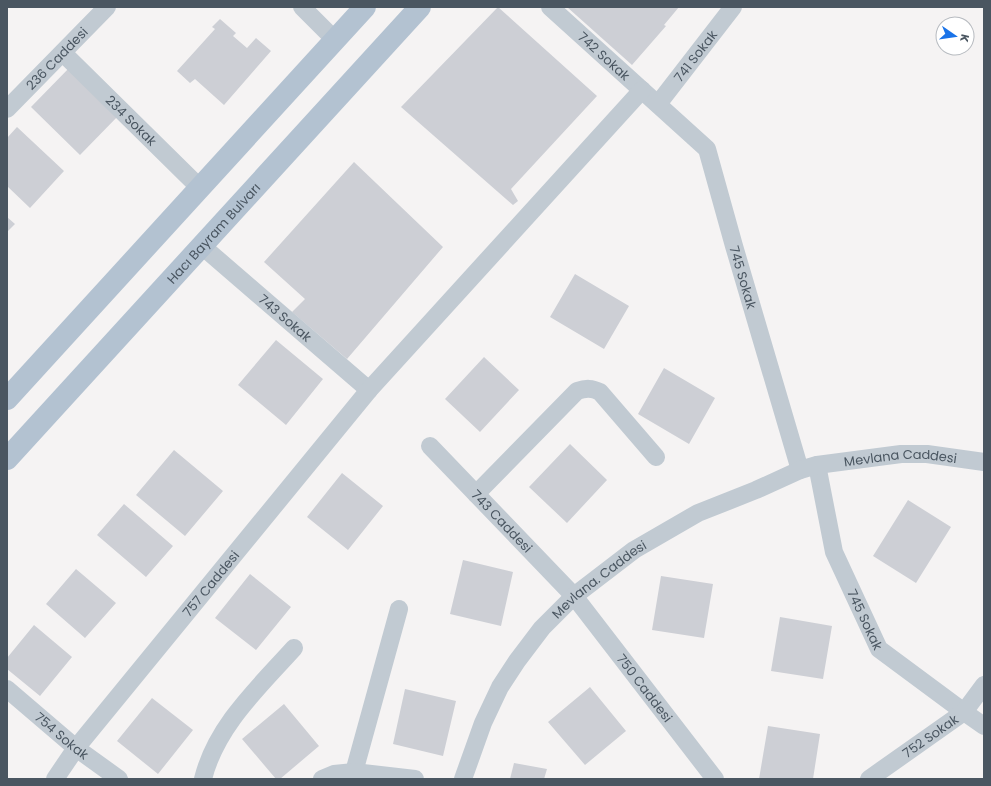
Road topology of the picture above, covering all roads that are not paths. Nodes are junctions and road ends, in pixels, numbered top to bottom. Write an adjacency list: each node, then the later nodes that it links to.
1 (107, 7): 8 (street, 236 Caddesi)
2 (302, 7): 7 (street)
3 (365, 7): 7 (main road)
4 (420, 7): 13 (main road, Hacı Bayram Bulvarı)
5 (550, 7): 9 (street, 742 Sokak)
6 (733, 7): 10 (street, 741 Sokak)
7 (335, 40): 12 (main road)
8 (63, 53): 11 (street, 236 Caddesi); 12 (street, 234 Sokak)
9 (642, 90): 10 (street, 742 Sokak); 14 (street, 757 Caddesi)
10 (658, 104): 20 (street, 745 Sokak)
11 (7, 109)
12 (200, 188): 15 (main road)
13 (202, 246): 14 (street, 743 Sokak); 18 (main road, Hacı Bayram Bulvarı)
14 (369, 390): 29 (street, 757 Caddesi)
15 (7, 399)
16 (430, 446): 21 (street, 743 Caddesi)
17 (656, 457): 21 (street)
18 (7, 459)
19 (984, 462): 20 (street, Mevlana Caddesi)
20 (808, 468): 22 (street, Mevlana. Caddesi); 27 (street, 745 Sokak)
21 (476, 494): 22 (street, 743 Caddesi)
22 (574, 596): 36 (street, Mevlana. Caddesi); 37 (street, 750 Caddesi)
23 (399, 609): 30 (street)
24 (294, 648): 33 (street)
25 (984, 685): 27 (street, 752 Sokak)
26 (7, 688): 29 (street, 754 Sokak)
27 (964, 712): 28 (street, 745 Sokak); 38 (street, 752 Sokak)
28 (984, 726)
29 (76, 748): 31 (street, 757 Caddesi); 32 (street, 754 Sokak)
30 (354, 772): 34 (street); 35 (street)
31 (55, 779)
32 (119, 779)
33 (202, 779)
34 (322, 779)
35 (415, 779)
36 (462, 779)
37 (715, 779)
38 (869, 779)

